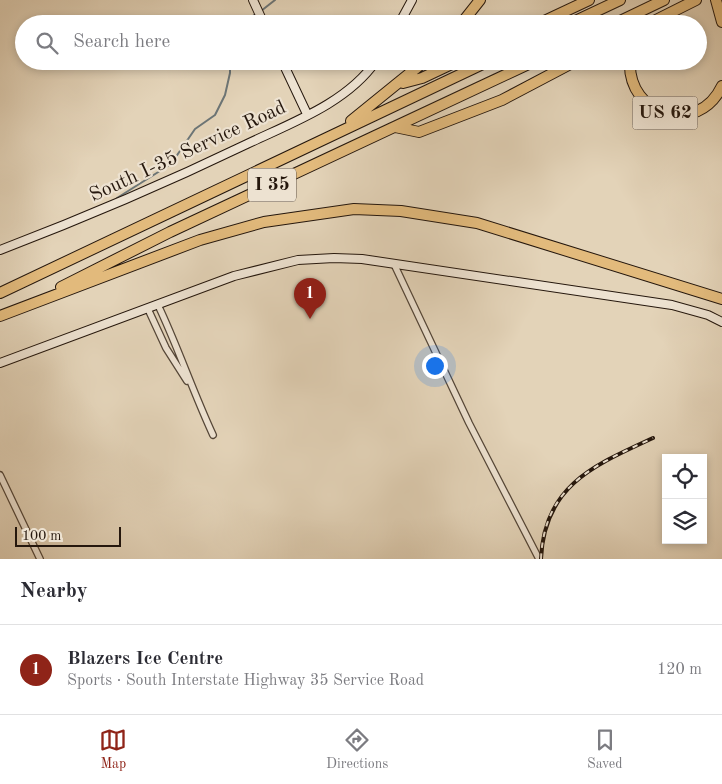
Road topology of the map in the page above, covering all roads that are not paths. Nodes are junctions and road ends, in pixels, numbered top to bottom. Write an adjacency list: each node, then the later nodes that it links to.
1 (253, 0): 9 (street)
2 (412, 0): 10 (street)
3 (480, 0): 11 (highway)
4 (589, 0): 12 (highway)
5 (620, 0): 13 (highway)
6 (664, 0): 14 (highway)
7 (696, 0): 15 (highway)
8 (716, 0): 16 (highway)
9 (260, 15)
10 (404, 15)
11 (468, 15)
12 (557, 15)
13 (588, 15)
14 (633, 15)
15 (666, 15)
16 (722, 22)
17 (286, 70): 27 (street)
18 (367, 70): 27 (street, South I-35 Service Road)
19 (414, 70): 25 (highway)
20 (439, 70): 25 (highway)
21 (470, 70): 29 (highway, I 35)
22 (516, 70): 28 (highway, I 35)
23 (559, 70): 28 (highway)
24 (630, 70): 26 (highway, US 62)
25 (398, 84): 29 (highway)
26 (722, 86)
27 (307, 114): 30 (street, South I-35 Service Road)
28 (395, 127): 36 (highway, I 35)
29 (337, 132): 32 (highway, I 35)
30 (0, 250)
31 (394, 264): 34 (street); 38 (street); 44 (street)
32 (0, 293)
33 (722, 299): 36 (highway)
34 (158, 305): 35 (street); 40 (street)
35 (148, 309): 39 (street); 40 (street)
36 (11, 312): 37 (highway, I 35)
37 (0, 316)
38 (722, 322)
39 (0, 364)
40 (192, 389): 41 (street)
41 (213, 435)
42 (0, 475): 43 (street)
43 (40, 559)
44 (539, 559)

